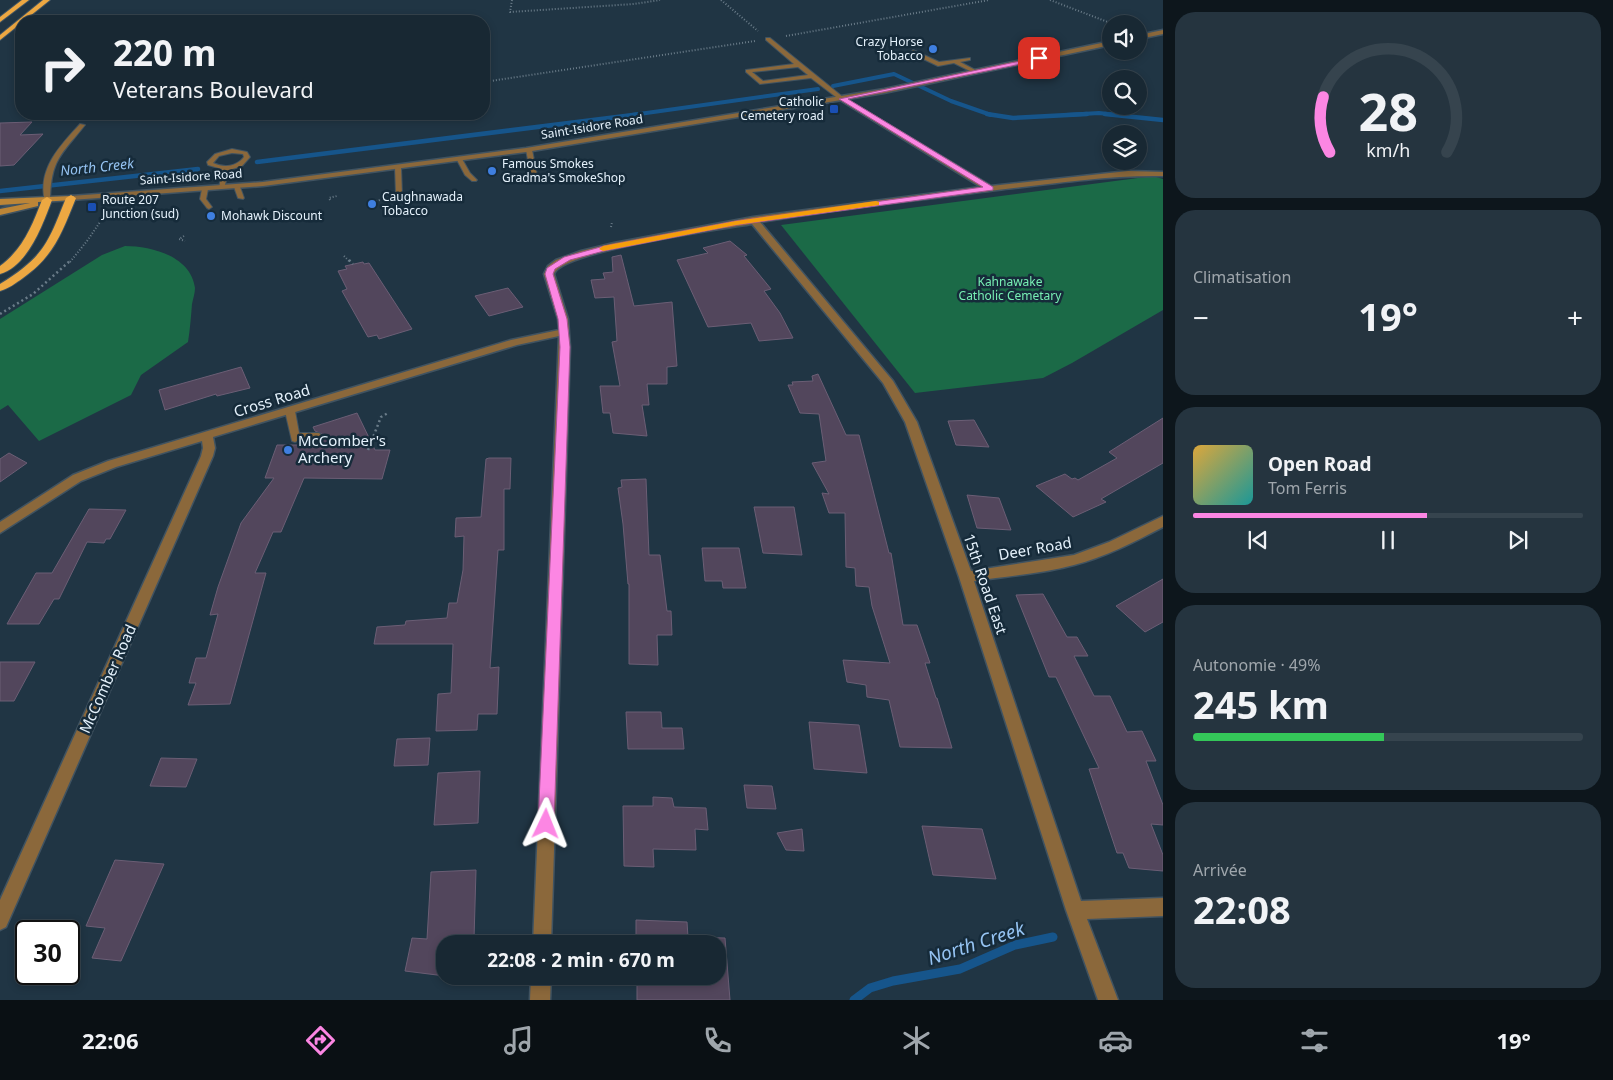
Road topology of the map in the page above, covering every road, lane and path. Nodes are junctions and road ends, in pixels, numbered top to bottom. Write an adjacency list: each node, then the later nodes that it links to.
1 (26, 0): 9 (highway)
2 (47, 0): 8 (highway)
3 (512, 0): 4 (path)
4 (660, 0)
5 (721, 0): 15 (path)
6 (990, 0): 15 (path)
7 (1050, 0): 10 (path)
8 (28, 15)
9 (0, 20)
10 (1102, 20)
11 (15, 26): 14 (highway)
12 (1163, 32): 13 (street)
13 (1147, 35)
14 (0, 38)
15 (768, 39): 20 (lane); 23 (path)
16 (1102, 45): 21 (street, Saint-Isidore Road)
17 (913, 52): 19 (lane)
18 (968, 59): 19 (lane)
19 (955, 61): 21 (lane)
20 (798, 64): 22 (lane); 22 (lane)
21 (976, 72): 24 (street, Saint-Isidore Road)
22 (812, 76): 24 (lane)
23 (490, 81)
24 (842, 99): 26 (street, Saint-Isidore Road); 36 (street)
25 (82, 125): 41 (lane)
26 (529, 150): 27 (street, Saint-Isidore Road); 31 (lane)
27 (460, 160): 28 (street, Saint-Isidore Road); 32 (lane)
28 (398, 167): 33 (street, Saint-Isidore Road); 37 (lane)
29 (226, 168): 29 (lane); 34 (lane)
30 (1163, 174): 36 (street)
31 (534, 175)
32 (474, 180)
33 (237, 187): 34 (street, Saint-Isidore Road); 40 (lane)
34 (220, 188): 35 (street, Saint-Isidore Road)
35 (205, 189): 39 (street, Saint-Isidore Road); 45 (lane)
36 (990, 189): 47 (street)
37 (399, 195)
38 (336, 196): 42 (path)
39 (71, 198): 41 (main road); 55 (highway)
40 (241, 198)
41 (47, 200): 43 (main road); 46 (main road); 54 (highway)
42 (330, 200)
43 (0, 202)
44 (110, 203): 56 (path)
45 (209, 208)
46 (0, 212)
47 (753, 220): 57 (street); 67 (street, 15th Road East)
48 (612, 222): 49 (path)
49 (611, 228)
50 (184, 236): 51 (path)
51 (185, 241)
52 (344, 256): 53 (path)
53 (353, 264)
54 (0, 271)
55 (0, 288)
56 (0, 314)
57 (564, 332): 58 (street, Cross Road); 71 (street)
58 (290, 411): 61 (street, Cross Road); 62 (lane)
59 (388, 413): 63 (path)
60 (316, 435): 62 (lane)
61 (207, 436): 66 (street, Cross Road); 70 (street, McComber Road)
62 (295, 438): 63 (path)
63 (370, 444): 64 (path)
64 (368, 450)
65 (1163, 521): 67 (street, Deer Road)
66 (0, 528)
67 (966, 577): 69 (street, 15th Road East)
68 (1163, 907): 69 (street)
69 (1075, 910): 74 (street, 15th Road East)
70 (0, 921)
71 (542, 935)
72 (540, 985): 73 (street)
73 (540, 1000)
74 (1108, 1000)

